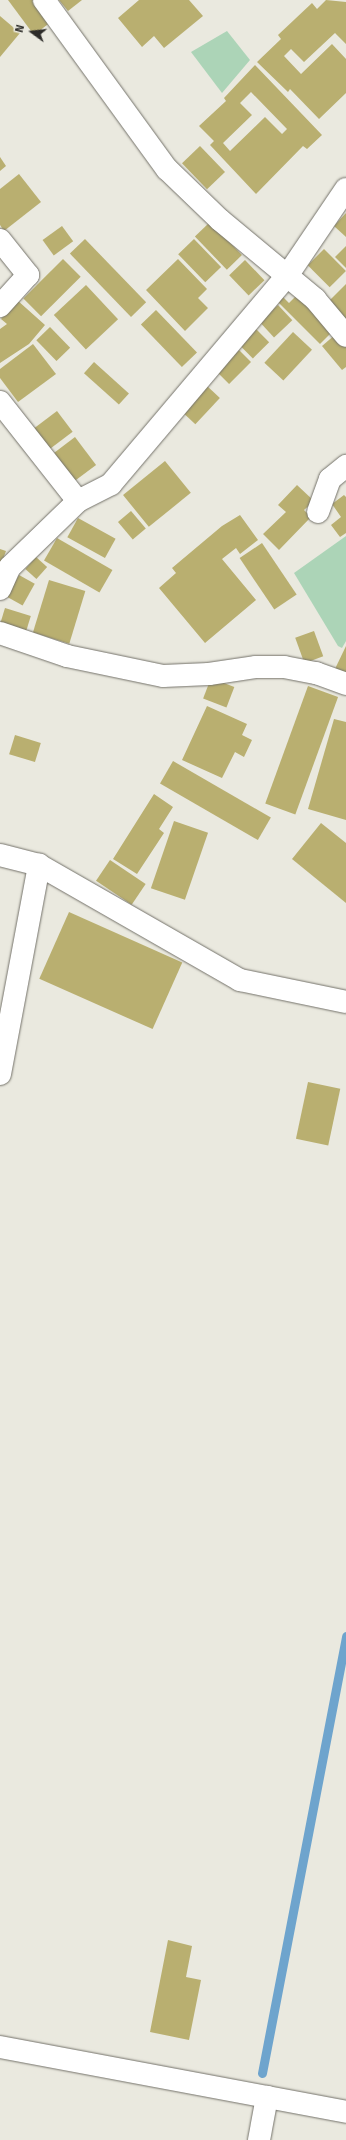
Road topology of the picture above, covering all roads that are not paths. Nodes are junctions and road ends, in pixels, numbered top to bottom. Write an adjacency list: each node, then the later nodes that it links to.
1 (44, 0): 4 (street)
2 (346, 189): 4 (street)
3 (0, 240): 5 (street)
4 (287, 276): 6 (street); 9 (street)
5 (0, 306)
6 (346, 336)
7 (0, 402): 9 (street)
8 (346, 466): 10 (street)
9 (78, 501): 11 (street)
10 (318, 512)
11 (0, 589)
12 (0, 633): 13 (street)
13 (346, 684)
14 (0, 854): 15 (street)
15 (39, 866): 16 (street); 17 (street)
16 (346, 1002)
17 (4, 1032): 18 (street)
18 (0, 1074)
19 (0, 2047): 20 (street)
20 (267, 2097): 21 (street); 22 (street)
21 (346, 2112)
22 (259, 2140)

